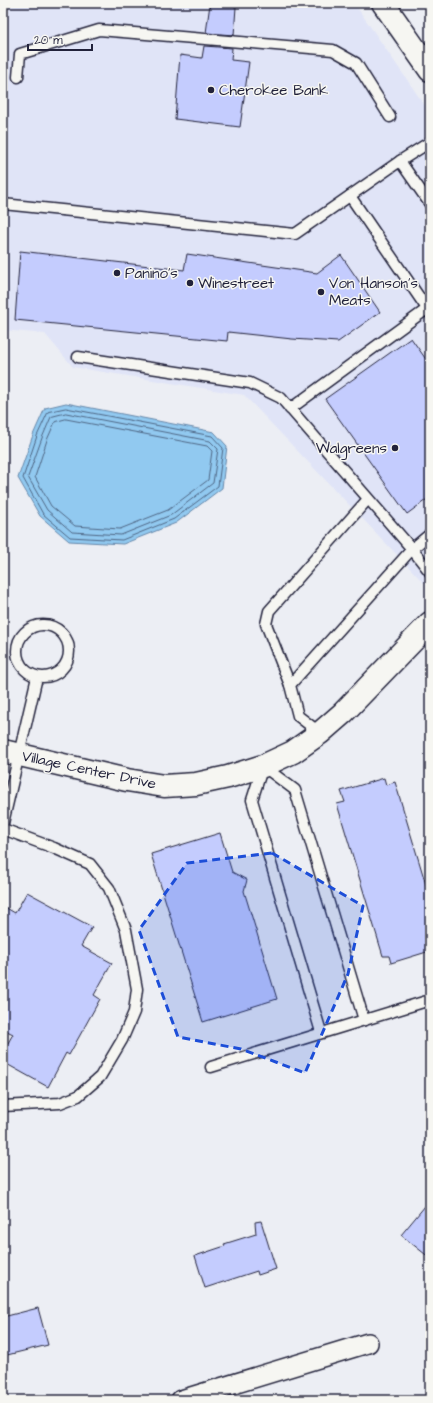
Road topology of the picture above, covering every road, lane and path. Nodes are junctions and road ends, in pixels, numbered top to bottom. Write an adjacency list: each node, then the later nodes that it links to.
1 (383, 3): 2 (street)
2 (430, 70)
3 (18, 77): 4 (lane)
4 (390, 117)
5 (430, 142): 6 (lane)
6 (400, 161): 7 (lane); 9 (lane)
7 (350, 196): 8 (lane); 10 (lane)
8 (3, 204)
9 (430, 204)
10 (428, 311): 12 (lane)
11 (78, 357): 12 (lane)
12 (290, 408): 13 (lane)
13 (368, 499): 15 (lane); 19 (lane)
14 (430, 534): 15 (lane)
15 (412, 549): 16 (lane); 19 (lane)
16 (430, 572)
17 (430, 623): 20 (street, Village Center Drive)
18 (36, 678): 18 (lane); 21 (lane)
19 (290, 685): 20 (lane)
20 (320, 733): 22 (street, Village Center Drive)
21 (11, 753): 22 (street, Village Center Drive); 23 (lane)
22 (263, 766): 26 (lane); 27 (lane)
23 (3, 823)
24 (3, 829): 29 (lane)
25 (430, 1000): 26 (lane)
26 (364, 1020): 27 (lane)
27 (321, 1032): 28 (lane)
28 (211, 1067)
29 (3, 1106)
30 (368, 1343): 31 (street)
31 (181, 1400)

